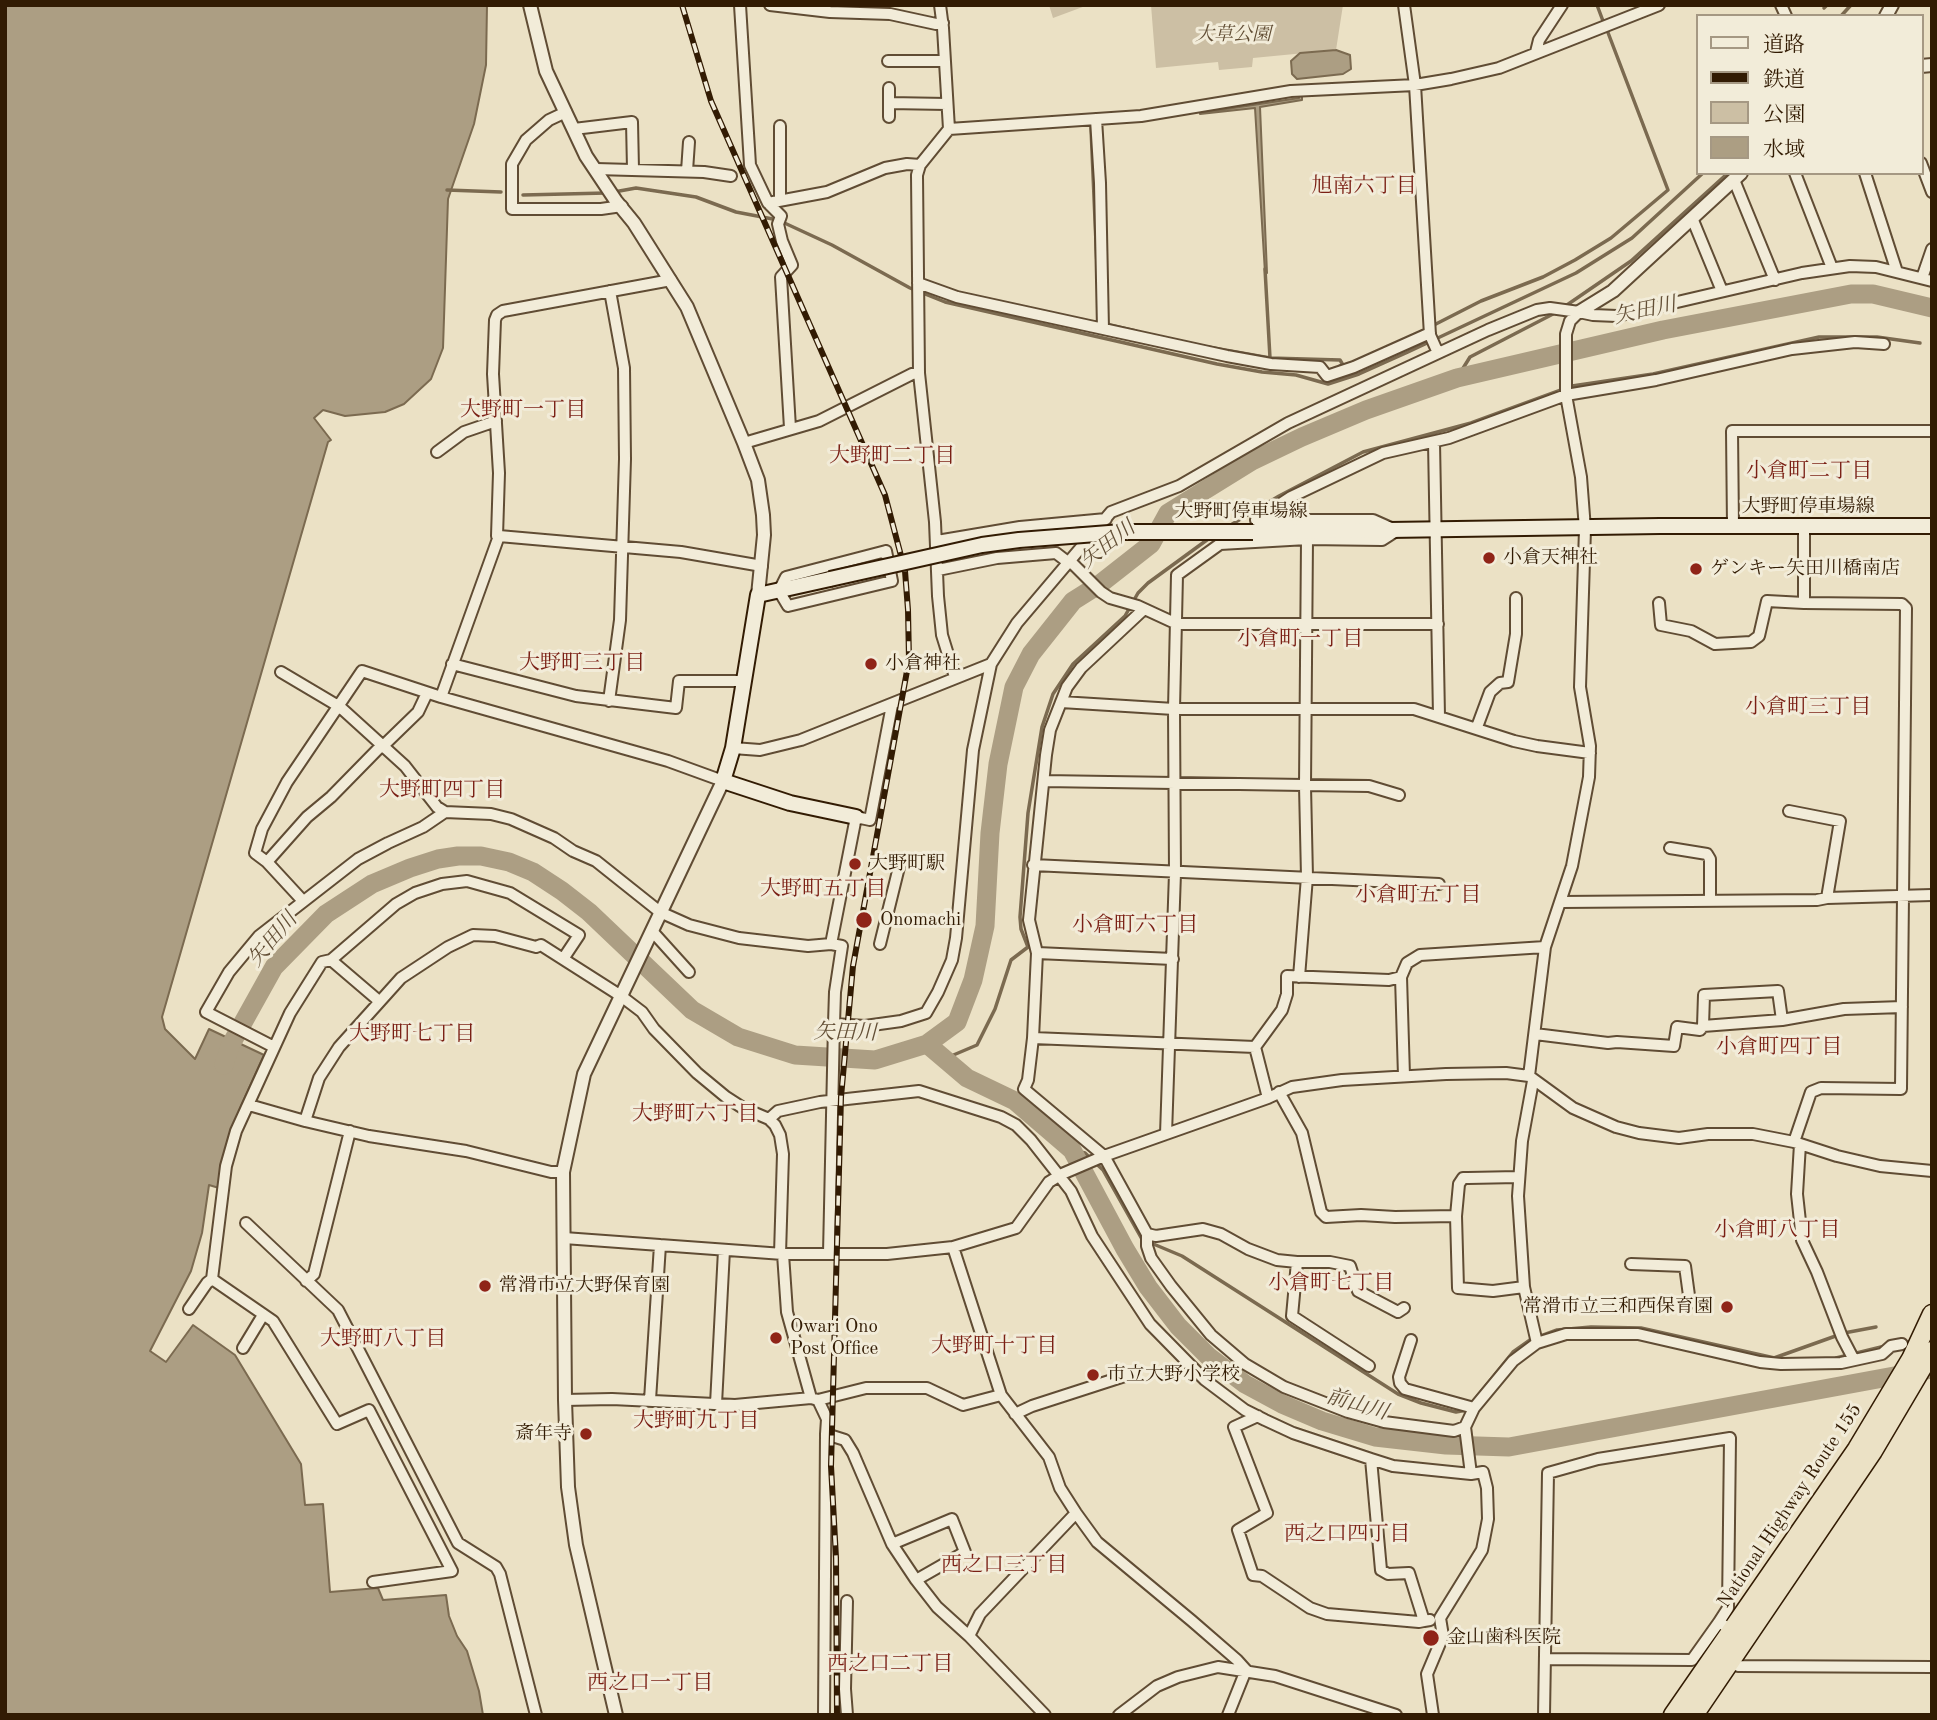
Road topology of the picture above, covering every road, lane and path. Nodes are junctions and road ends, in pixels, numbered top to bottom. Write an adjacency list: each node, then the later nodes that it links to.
1 (530, 5): 16 (street)
2 (740, 5): 34 (street)
3 (770, 5): 8 (street)
4 (940, 5): 8 (street)
5 (1404, 5): 12 (street)
6 (1562, 5): 9 (street)
7 (1659, 5): 9 (street)
8 (943, 23): 11 (street)
9 (1536, 52): 12 (street)
10 (888, 61): 11 (street)
11 (945, 61): 15 (street)
12 (1415, 85): 18 (street); 48 (street)
13 (889, 88): 14 (street)
14 (889, 103): 15 (street); 17 (street)
15 (947, 104): 21 (street)
16 (566, 112): 20 (street); 35 (street)
17 (890, 117)
18 (1096, 119): 21 (street); 47 (street)
19 (780, 126): 33 (street)
20 (574, 129): 25 (street); 27 (street)
21 (949, 129): 23 (street)
22 (689, 142): 26 (street)
23 (920, 165): 33 (street); 43 (street)
24 (1923, 168): 32 (street)
25 (634, 169): 26 (street); 27 (street)
26 (687, 171): 30 (street)
27 (599, 174): 35 (street)
28 (1796, 175): 38 (street)
29 (1866, 175): 39 (street)
30 (731, 176)
31 (1737, 177): 36 (street); 42 (street)
32 (1932, 192)
33 (780, 201): 34 (street)
34 (768, 203): 54 (street)
35 (619, 204): 41 (street)
36 (1692, 218): 45 (street); 46 (street)
37 (1932, 249): 40 (street)
38 (1832, 268): 39 (street); 42 (street)
39 (1897, 272): 40 (street)
40 (1927, 279)
41 (671, 280): 44 (street); 57 (street)
42 (1775, 280): 45 (street)
43 (918, 290): 47 (street); 51 (street)
44 (610, 291): 53 (street); 69 (street)
45 (1722, 291): 46 (street)
46 (1579, 312): 50 (street); 52 (street)
47 (1103, 329): 48 (street)
48 (1430, 334): 50 (street)
49 (1884, 344): 52 (street)
50 (1437, 350): 59 (street)
51 (919, 373): 54 (street); 68 (street)
52 (1567, 393): 56 (street); 64 (street)
53 (496, 421): 58 (street); 66 (street)
54 (790, 428): 57 (street)
55 (1932, 431): 61 (street)
56 (1434, 442): 63 (street); 65 (street)
57 (744, 443): 71 (street)
58 (437, 452)
59 (1106, 519): 68 (street); 70 (street)
60 (1804, 525): 61 (main road, 大野町停車場線); 62 (main road, 大野町停車場線); 77 (street)
61 (1733, 526): 64 (main road, 大野町停車場線)
62 (1932, 526)
63 (1436, 529): 64 (main road, 大野町停車場線); 65 (main road, 大野町停車場線); 81 (street)
64 (1586, 529): 99 (street)
65 (1397, 530): 67 (street); 73 (main road, 大野町停車場線, bridge)
66 (499, 536): 69 (street); 82 (street)
67 (1307, 539): 79 (street); 80 (street)
68 (937, 541): 72 (street)
69 (623, 546): 71 (street); 89 (street)
70 (1071, 563): 72 (street); 78 (street); 83 (street)
71 (762, 566): 74 (street)
72 (938, 570): 85 (street)
73 (779, 591): 73 (street); 74 (main road, 大野町停車場線)
74 (758, 595): 86 (main road)
75 (1516, 598): 96 (street)
76 (1659, 603): 77 (street)
77 (1804, 603): 116 (street)
78 (1143, 610): 80 (street); 90 (street)
79 (1308, 623): 80 (street); 81 (street); 93 (street)
80 (1177, 624): 94 (street)
81 (1438, 624): 95 (street)
82 (452, 664): 88 (street); 89 (street)
83 (991, 664): 85 (street); 137 (street)
84 (281, 672): 92 (street)
85 (956, 677): 91 (street)
86 (745, 681): 89 (street); 98 (main road)
87 (427, 693): 88 (street); 92 (street); 97 (street)
88 (441, 697): 100 (street)
89 (610, 701)
90 (1061, 702): 94 (street); 101 (street)
91 (892, 705): 98 (street); 107 (street)
92 (340, 707): 97 (street); 109 (street)
93 (1307, 708): 94 (street); 95 (street); 103 (street)
94 (1174, 709): 102 (street)
95 (1439, 716): 96 (street)
96 (1477, 727): 99 (street)
97 (383, 746): 106 (street); 109 (street)
98 (733, 748): 100 (main road)
99 (1590, 753): 120 (street)
100 (723, 781): 107 (main road); 121 (street)
101 (1044, 781): 102 (street); 110 (street)
102 (1175, 782): 103 (street); 112 (street)
103 (1305, 786): 104 (street); 113 (street)
104 (1399, 794)
105 (1789, 811): 117 (street)
106 (445, 812): 118 (street); 121 (street)
107 (856, 817): 123 (street)
108 (1670, 848): 119 (street)
109 (268, 862): 118 (street)
110 (1033, 865): 112 (street); 126 (street)
111 (899, 867): 124 (street)
112 (1175, 873): 113 (street); 127 (street)
113 (1307, 877): 114 (street); 131 (street)
114 (1440, 884)
115 (1932, 895): 116 (street)
116 (1904, 896): 117 (street); 135 (street)
117 (1827, 898): 119 (street)
118 (303, 901): 142 (street)
119 (1710, 901): 120 (street)
120 (1561, 902): 125 (street)
121 (660, 912): 122 (street); 123 (street)
122 (651, 934): 130 (street); 133 (street)
123 (831, 944): 137 (street)
124 (880, 944)
125 (1545, 947): 132 (street); 139 (street)
126 (1037, 953): 127 (street); 140 (street)
127 (1173, 958): 141 (street)
128 (563, 959): 129 (street); 133 (street); 134 (street)
129 (331, 960): 134 (street); 142 (street)
130 (689, 972)
131 (1299, 976): 132 (street); 143 (street)
132 (1401, 976): 144 (street)
133 (623, 992): 150 (street); 157 (street)
134 (379, 1001): 151 (street)
135 (1902, 1007): 136 (street); 154 (street)
136 (1782, 1020): 138 (street); 138 (street)
137 (834, 1024): 148 (street)
138 (1703, 1026): 139 (street)
139 (1535, 1034): 145 (street)
140 (1032, 1038): 141 (street); 155 (street)
141 (1169, 1045): 143 (street); 153 (street)
142 (272, 1046): 149 (street)
143 (1255, 1047): 147 (street)
144 (1404, 1076): 145 (street); 146 (street)
145 (1531, 1078): 154 (street); 159 (street)
146 (1279, 1092): 147 (street); 160 (street)
147 (1268, 1098): 153 (street)
148 (831, 1100): 150 (street); 158 (street); 167 (street)
149 (249, 1105): 151 (street); 171 (street)
150 (769, 1119): 168 (street)
151 (305, 1121): 152 (street)
152 (350, 1131): 157 (street); 172 (street)
153 (1166, 1134): 155 (street)
154 (1797, 1143): 156 (street); 184 (street)
155 (1102, 1158): 158 (street); 162 (street)
156 (1932, 1171)
157 (563, 1172): 163 (street)
158 (1060, 1175): 165 (street); 194 (street)
159 (1518, 1177): 160 (street); 173 (street)
160 (1456, 1216): 173 (street)
161 (246, 1223): 172 (street)
162 (1147, 1234): 169 (street); 195 (street)
163 (564, 1238): 164 (street); 189 (street)
164 (660, 1245): 166 (street); 190 (street)
165 (953, 1247): 167 (street); 187 (street)
166 (724, 1250): 168 (street); 191 (street)
167 (829, 1253): 168 (street)
168 (782, 1254): 188 (street)
169 (1297, 1262): 175 (street); 185 (street)
170 (1631, 1264): 174 (street)
171 (212, 1279): 176 (street); 178 (street)
172 (306, 1281): 212 (street)
173 (1524, 1287): 180 (street)
174 (1690, 1303)
175 (1404, 1308)
176 (189, 1309)
177 (1932, 1314): 182 (highway, National Highway Route 155)
178 (263, 1315): 181 (street); 202 (street)
179 (1411, 1340): 192 (street)
180 (1537, 1343): 184 (street); 192 (street)
181 (243, 1348)
182 (1907, 1352): 184 (street); 206 (highway, National Highway Route 155)
183 (1931, 1354): 209 (highway, National Highway Route 155)
184 (1854, 1360)
185 (1369, 1366)
186 (1134, 1373): 193 (street)
187 (1001, 1395): 188 (street); 193 (street)
188 (815, 1399): 191 (street); 196 (street)
189 (565, 1400): 190 (street); 213 (street)
190 (650, 1400): 191 (street)
191 (716, 1404)
192 (1474, 1408): 195 (street)
193 (1015, 1414): 199 (street)
194 (1258, 1416): 197 (street); 205 (street)
195 (1465, 1429): 198 (street)
196 (825, 1434): 200 (street); 214 (street)
197 (1371, 1459): 198 (street); 205 (street)
198 (1470, 1470): 204 (street)
199 (1076, 1513): 207 (street); 211 (street)
200 (892, 1544): 201 (street); 201 (street)
201 (916, 1580): 207 (street)
202 (373, 1582)
203 (847, 1601): 215 (street)
204 (1440, 1618): 205 (street); 220 (street)
205 (1424, 1621)
206 (1725, 1626): 208 (street); 208 (street); 222 (highway, National Highway Route 155)
207 (969, 1636): 216 (street)
208 (1546, 1659): 221 (street)
209 (1729, 1661): 210 (street); 223 (highway, National Highway Route 155)
210 (1932, 1667)
211 (1246, 1670): 217 (street); 218 (street); 219 (street)
212 (536, 1715)
213 (616, 1715)
214 (824, 1715)
215 (847, 1715)
216 (1045, 1715)
217 (1119, 1715)
218 (1228, 1715)
219 (1396, 1715)
220 (1433, 1715)
221 (1545, 1715)
222 (1674, 1715)
223 (1694, 1715)

